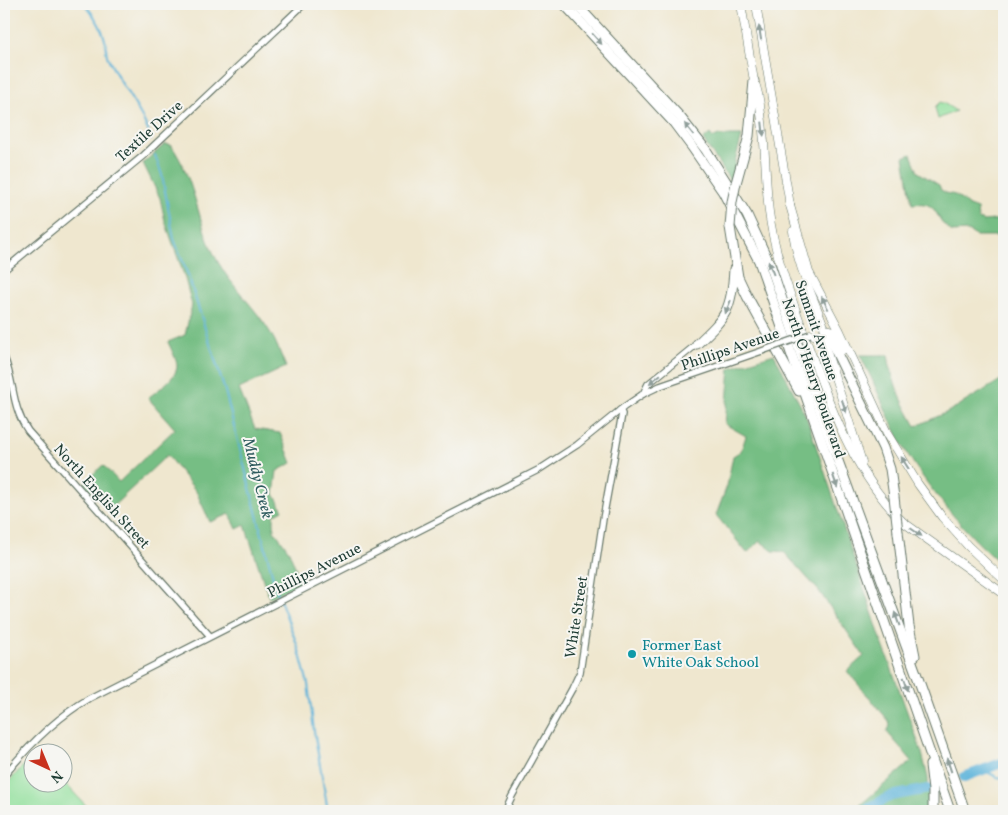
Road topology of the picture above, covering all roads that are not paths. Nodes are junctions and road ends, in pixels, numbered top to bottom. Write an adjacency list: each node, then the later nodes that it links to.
1 (304, 4): 11 (street, Textile Drive)
2 (564, 4): 19 (highway, North O'Henry Boulevard, one-way to 19)
3 (576, 4): 24 (highway, North O'Henry Boulevard, one-way to 3)
4 (741, 4): 7 (main road, Summit Avenue)
5 (756, 4): 6 (main road, Summit Avenue, one-way to 5)
6 (766, 66): 7 (main road); 9 (main road, Summit Avenue)
7 (752, 68): 8 (main road, Summit Avenue)
8 (754, 81): 10 (highway, bridge); 20 (main road, Summit Avenue, one-way to 20)
9 (789, 202): 12 (main road, Summit Avenue); 16 (main road, Summit Avenue, one-way to 9)
10 (734, 259): 14 (highway, one-way to 14); 19 (highway)
11 (4, 270)
12 (825, 329): 13 (street, Phillips Avenue); 16 (main road); 24 (highway, bridge)
13 (810, 334): 17 (street, Phillips Avenue, bridge); 20 (main road, one-way to 20)
14 (697, 344): 17 (street, Phillips Avenue, one-way to 17)
15 (4, 357): 23 (street, North English Street)
16 (866, 388): 21 (main road, Summit Avenue, one-way to 16)
17 (643, 394): 18 (street, Phillips Avenue)
18 (620, 410): 23 (street, Phillips Avenue); 27 (street, White Street)
19 (813, 418): 25 (highway, North O'Henry Boulevard, one-way to 25)
20 (870, 483): 22 (main road, Summit Avenue, one-way to 22)
21 (1004, 580)
22 (1004, 594)
23 (210, 636): 26 (street, Phillips Avenue)
24 (920, 681): 30 (highway, North O'Henry Boulevard, one-way to 24)
25 (928, 748): 28 (highway); 29 (highway, North O'Henry Boulevard)
26 (4, 776)
27 (505, 811)
28 (933, 811)
29 (950, 811)
30 (965, 811)

